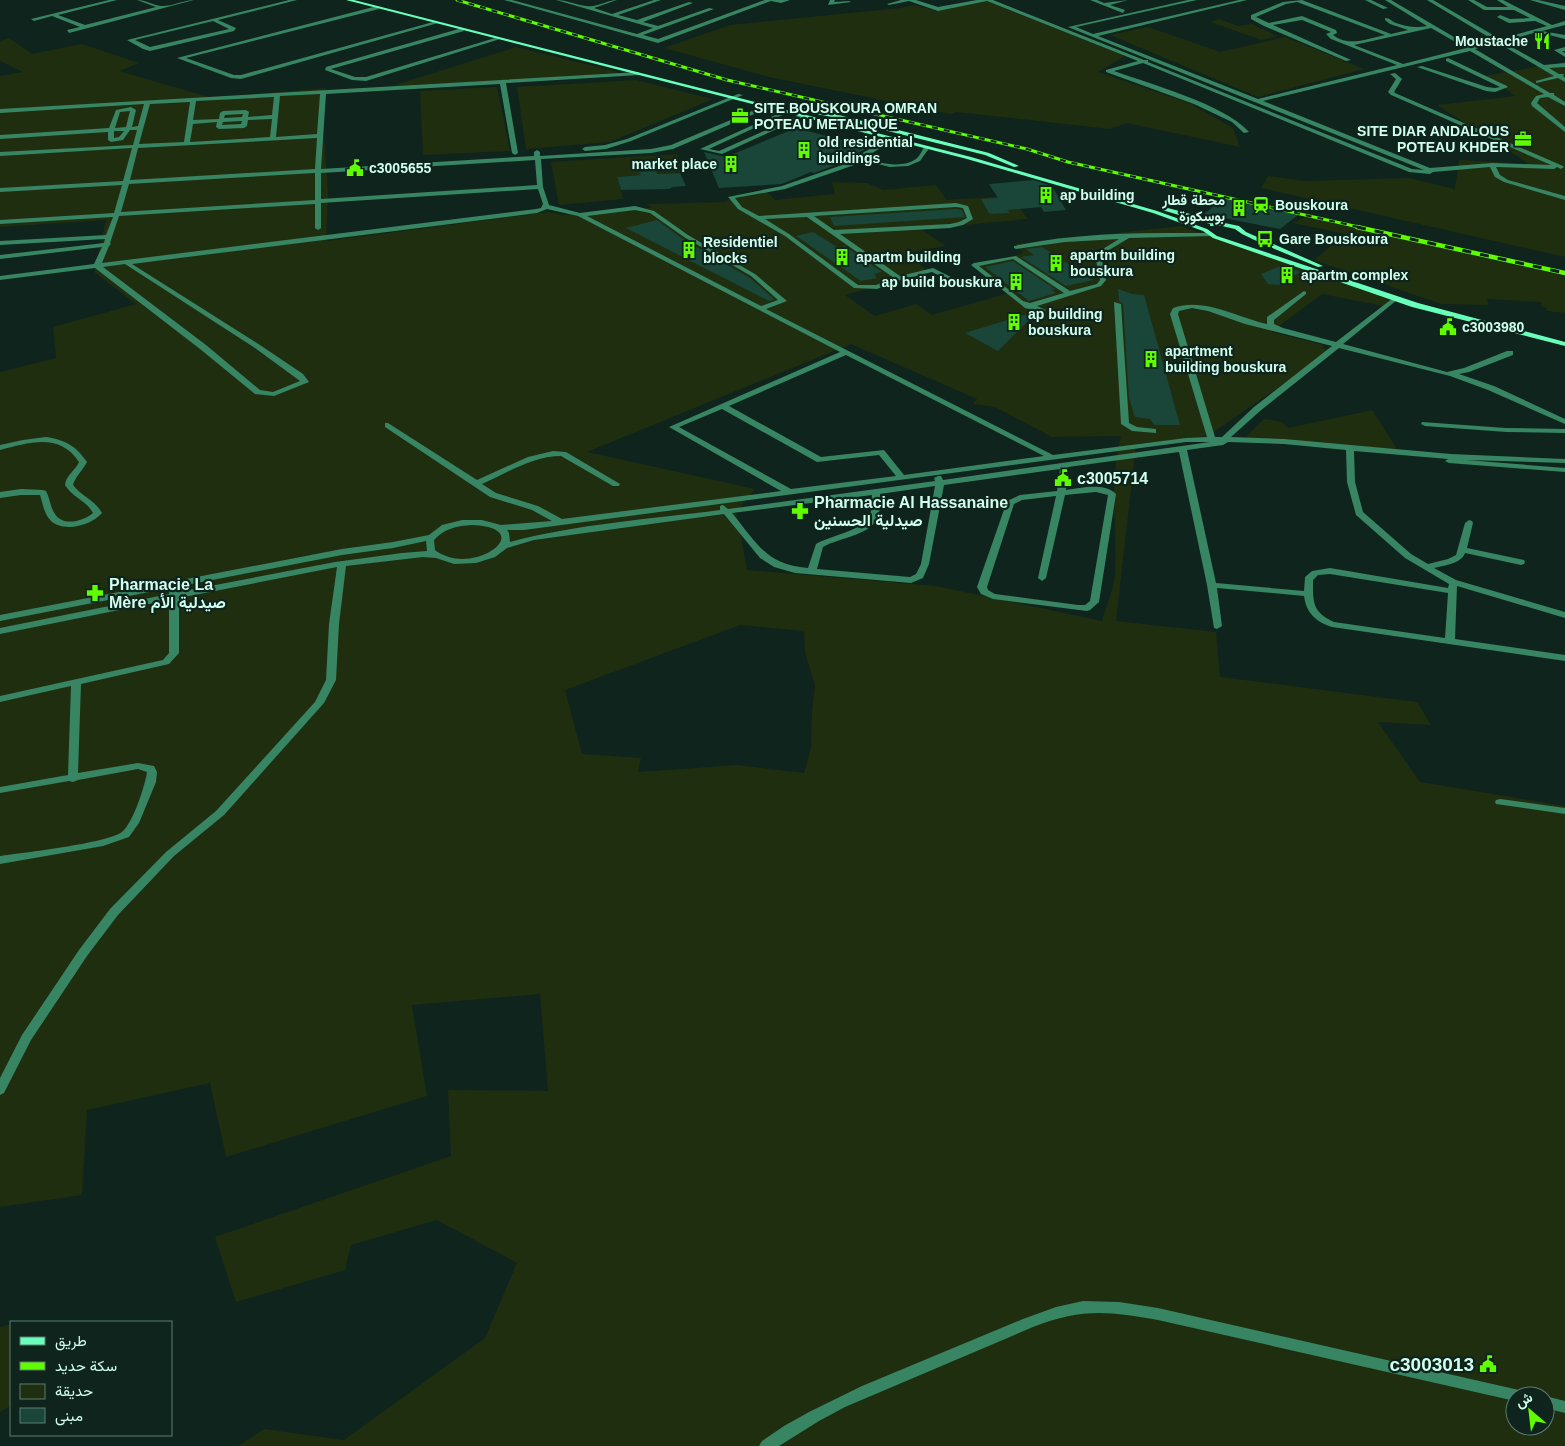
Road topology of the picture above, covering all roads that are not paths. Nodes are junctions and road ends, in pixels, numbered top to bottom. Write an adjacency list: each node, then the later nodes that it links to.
1 (115, 0): 52 (street)
2 (139, 0): 42 (street)
3 (192, 0): 42 (street)
4 (295, 0): 59 (street)
5 (348, 0): 43 (street)
6 (362, 0): 111 (street)
7 (506, 0): 50 (street)
8 (558, 0): 35 (street)
9 (580, 0): 35 (street)
10 (615, 0): 44 (street)
11 (659, 0): 53 (street)
12 (682, 0): 36 (street)
13 (771, 0): 14 (street); 54 (street)
14 (788, 0)
15 (833, 0): 34 (street)
16 (910, 0): 37 (street); 38 (street)
17 (950, 0): 38 (street)
18 (987, 0): 38 (street); 41 (street)
19 (1005, 0): 39 (street)
20 (1092, 0): 40 (street)
21 (1126, 0): 40 (street)
22 (1195, 0): 33 (street)
23 (1246, 0): 49 (street)
24 (1299, 0): 64 (street); 76 (street)
25 (1366, 0): 45 (street)
26 (1386, 0): 65 (street)
27 (1398, 0): 67 (street)
28 (1429, 0): 81 (street)
29 (1438, 0): 81 (street)
30 (1470, 0): 46 (street)
31 (1499, 0): 46 (street)
32 (1533, 0): 47 (street)
33 (1180, 1): 49 (street); 51 (street); 63 (street)
34 (849, 2)
35 (570, 3): 44 (street); 50 (street)
36 (691, 3): 48 (street); 60 (street)
37 (889, 4)
38 (961, 4)
39 (1015, 4): 41 (street); 63 (street)
40 (1105, 4): 51 (street)
41 (1004, 6): 63 (street)
42 (161, 8): 66 (street)
43 (377, 8): 61 (street); 61 (street)
44 (589, 8): 53 (street)
45 (1386, 8)
46 (1515, 8): 58 (street)
47 (1565, 8)
48 (711, 9): 54 (street); 69 (street)
49 (1202, 9): 78 (street)
50 (545, 11): 77 (street)
51 (1123, 11): 63 (street)
52 (53, 14): 56 (street); 66 (street)
53 (613, 15): 60 (street)
54 (729, 16): 77 (street)
55 (1500, 18): 58 (street)
56 (34, 19)
57 (1386, 19): 72 (street)
58 (1537, 19): 68 (street)
59 (214, 20): 59 (street)
60 (638, 22): 69 (street)
61 (435, 23): 71 (street)
62 (1565, 23): 68 (street)
63 (1064, 25): 78 (street); 92 (street)
64 (1266, 25): 82 (street); 90 (street)
65 (1433, 26): 67 (street); 72 (street); 84 (street)
66 (85, 27): 70 (street)
67 (1444, 27): 86 (street)
68 (1552, 27): 74 (street)
69 (658, 28): 77 (street)
70 (69, 30)
71 (462, 30): 80 (street); 80 (street)
72 (1412, 30): 76 (street)
73 (1565, 30): 75 (street)
74 (1536, 31): 75 (street); 81 (street)
75 (1549, 34): 79 (street); 83 (street)
76 (1390, 35): 82 (street)
77 (636, 36)
78 (1093, 36): 89 (street)
79 (1565, 37)
80 (496, 39): 100 (street)
81 (1504, 42): 83 (street); 86 (street); 87 (street); 97 (street)
82 (1349, 44): 93 (street)
83 (1513, 44): 95 (street)
84 (1471, 49): 86 (street); 93 (street)
85 (1565, 49): 88 (street)
86 (1479, 50): 87 (street); 91 (street); 110 (street)
87 (1486, 51): 106 (street)
88 (1565, 56)
89 (1154, 59): 92 (street); 116 (street)
90 (1348, 60)
91 (1448, 60): 96 (street); 96 (street)
92 (1145, 61): 117 (street); 135 (street)
93 (1403, 65): 98 (street); 99 (street)
94 (1565, 65): 95 (street)
95 (1552, 66): 97 (street); 102 (street)
96 (1420, 67): 98 (street)
97 (1543, 67): 104 (street)
98 (1413, 69): 101 (street)
99 (1374, 72): 103 (street); 116 (street)
100 (638, 74): 107 (street); 113 (street)
101 (1393, 74): 103 (street); 155 (street)
102 (1565, 74): 104 (street)
103 (1384, 76): 120 (street)
104 (1557, 76): 105 (street); 106 (street)
105 (1565, 80)
106 (1538, 82): 109 (street)
107 (502, 83): 108 (street); 149 (street)
108 (323, 93): 112 (street); 137 (street)
109 (1558, 93): 110 (street); 114 (street)
110 (1548, 94): 119 (street); 134 (street)
111 (740, 95): 113 (street); 169 (street)
112 (277, 96): 115 (street); 126 (street)
113 (731, 98): 121 (street); 142 (street)
114 (1565, 98)
115 (193, 101): 118 (street); 129 (street)
116 (1258, 101): 117 (street); 120 (street)
117 (1247, 103): 122 (street)
118 (147, 104): 123 (street); 130 (street)
119 (1565, 104)
120 (1269, 105): 122 (street); 133 (street)
121 (766, 107): 124 (street); 140 (street)
122 (1257, 108): 136 (street)
123 (0, 111)
124 (786, 112): 125 (street); 144 (street)
125 (802, 116): 141 (street); 147 (street)
126 (274, 117): 127 (street); 139 (street)
127 (246, 119): 128 (street); 128 (street)
128 (221, 120): 129 (street)
129 (190, 122): 143 (street)
130 (140, 128): 131 (street); 145 (street)
131 (128, 129): 132 (street); 132 (street); 132 (street)
132 (111, 130): 138 (street)
133 (1333, 130): 136 (street); 156 (street)
134 (1565, 130)
135 (1246, 132)
136 (1321, 133): 156 (street)
137 (321, 136): 139 (street); 154 (street)
138 (0, 137)
139 (273, 139): 143 (street)
140 (692, 139): 144 (street); 148 (street)
141 (893, 139): 146 (street); 152 (street)
142 (629, 140): 148 (street); 151 (street)
143 (187, 144): 145 (street)
144 (713, 144): 147 (street); 147 (street)
145 (134, 146): 150 (street); 157 (street)
146 (927, 147): 152 (street); 172 (street)
147 (728, 149)
148 (649, 151): 151 (street)
149 (516, 153): 151 (street); 154 (street)
150 (0, 154)
151 (538, 154): 154 (street); 159 (street)
152 (866, 159): 167 (street)
153 (1492, 165): 155 (street); 156 (street); 161 (street)
154 (318, 168): 157 (street); 162 (street)
155 (1562, 168)
156 (1429, 170)
157 (126, 180): 158 (street); 160 (street); 165 (street)
158 (0, 184)
159 (540, 187): 162 (street); 163 (street)
160 (0, 190)
161 (1565, 198)
162 (318, 202): 165 (street); 170 (street)
163 (545, 206): 166 (street); 182 (street)
164 (807, 214): 167 (street); 171 (street); 171 (street)
165 (117, 215): 168 (street); 176 (street)
166 (580, 215): 192 (street); 192 (street)
167 (758, 218): 185 (street)
168 (0, 222)
169 (1219, 224): 172 (street); 173 (street)
170 (318, 228)
171 (833, 232): 185 (street)
172 (1208, 233): 174 (street); 175 (street)
173 (1244, 233): 175 (street); 195 (street)
174 (1131, 235): 179 (street); 187 (street)
175 (1222, 238): 189 (street)
176 (109, 240): 177 (street); 180 (street); 183 (street)
177 (24, 242): 178 (street); 180 (street)
178 (0, 243)
179 (1016, 247)
180 (26, 254): 181 (street)
181 (0, 257)
182 (127, 262): 183 (street); 183 (street)
183 (97, 266): 184 (street)
184 (0, 278)
185 (899, 278): 186 (street)
186 (958, 283)
187 (1068, 293): 191 (street); 191 (street)
188 (1304, 293): 194 (street)
189 (1395, 299): 196 (street); 197 (street)
190 (1117, 304): 205 (street)
191 (1028, 306): 193 (street)
192 (760, 308): 198 (street)
193 (1042, 310)
194 (1274, 328): 196 (street); 208 (street)
195 (1565, 338)
196 (1338, 344): 200 (street); 208 (street)
197 (1565, 344)
198 (845, 353): 201 (street); 213 (street)
199 (1510, 353): 200 (street)
200 (1451, 374): 202 (street)
201 (722, 406): 219 (street); 223 (street)
202 (1565, 422)
203 (1425, 424): 207 (street)
204 (388, 425): 221 (street)
205 (1135, 429): 206 (street); 209 (street)
206 (1153, 431)
207 (1565, 431)
208 (1219, 441): 209 (street); 211 (street); 212 (street)
209 (1141, 445): 213 (street)
210 (0, 448): 226 (street)
211 (1350, 448): 214 (street); 238 (street)
212 (1183, 449): 216 (street); 242 (street)
213 (1050, 456): 218 (street)
214 (1434, 456): 215 (street); 217 (street)
215 (1565, 461)
216 (1064, 466): 220 (street); 225 (street)
217 (1565, 470)
218 (934, 472): 219 (street); 220 (street)
219 (902, 478): 223 (street)
220 (940, 483): 224 (street); 239 (street)
221 (476, 484): 222 (street); 229 (street)
222 (616, 484)
223 (789, 492): 227 (street)
224 (876, 492): 228 (street); 239 (street)
225 (1061, 493): 225 (street); 240 (street)
226 (0, 495)
227 (718, 501): 228 (street); 229 (street)
228 (726, 511): 233 (street); 239 (street)
229 (560, 522): 231 (street)
230 (1469, 523): 234 (street)
231 (498, 528): 232 (street); 233 (street)
232 (432, 537): 235 (street); 241 (street)
233 (504, 546): 235 (street)
234 (1463, 550): 236 (street); 238 (street)
235 (436, 555): 237 (street)
236 (1521, 562)
237 (342, 564): 245 (street); 259 (street)
238 (1425, 567): 243 (street)
239 (812, 571)
240 (1042, 578)
241 (174, 584): 245 (street); 247 (street)
242 (1212, 585): 244 (street); 248 (street)
243 (1453, 586): 244 (street); 246 (street); 250 (street)
244 (1308, 594): 250 (street)
245 (174, 596): 249 (street); 252 (street)
246 (1565, 615)
247 (0, 618)
248 (1217, 626)
249 (0, 632)
250 (1450, 641): 251 (street)
251 (1565, 658)
252 (76, 684): 253 (street); 254 (street)
253 (0, 699)
254 (73, 779): 255 (street); 258 (street)
255 (0, 790)
256 (1500, 802): 257 (street)
257 (1565, 811)
258 (0, 860)
259 (0, 1090)
260 (1505, 1393): 261 (street)
261 (767, 1446)

